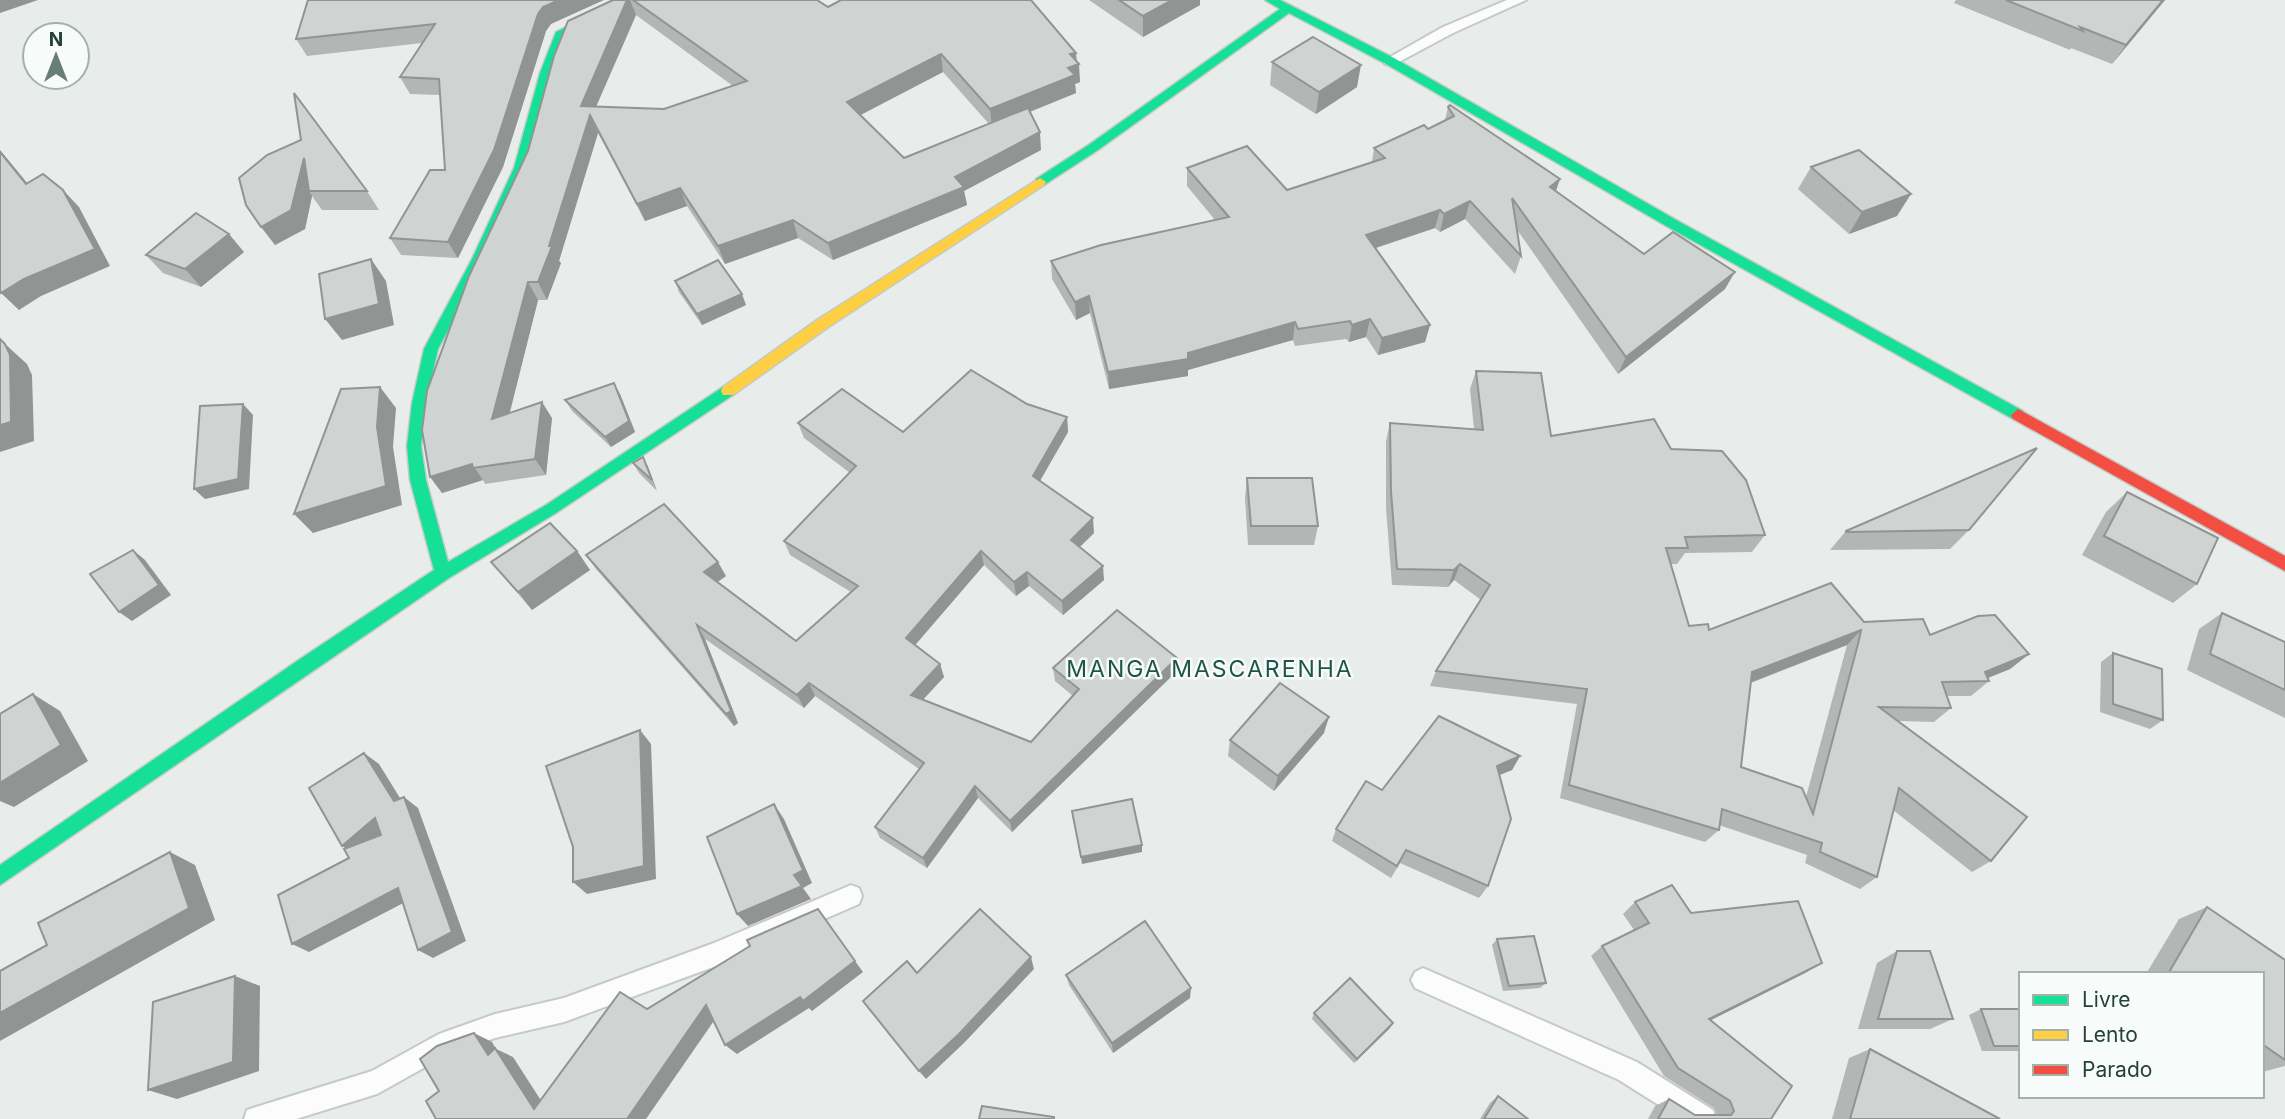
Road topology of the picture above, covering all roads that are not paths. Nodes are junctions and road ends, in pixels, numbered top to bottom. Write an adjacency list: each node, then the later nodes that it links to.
1 (629, 0): 7 (street)
2 (1271, 0): 4 (street)
3 (1519, 0): 5 (lane)
4 (1286, 10): 5 (street); 7 (street)
5 (1390, 61): 6 (street)
6 (2285, 564)
7 (443, 573): 8 (street)
8 (0, 876)
9 (851, 896): 11 (lane)
10 (1423, 980): 12 (lane)
11 (256, 1119)
12 (1704, 1119)

